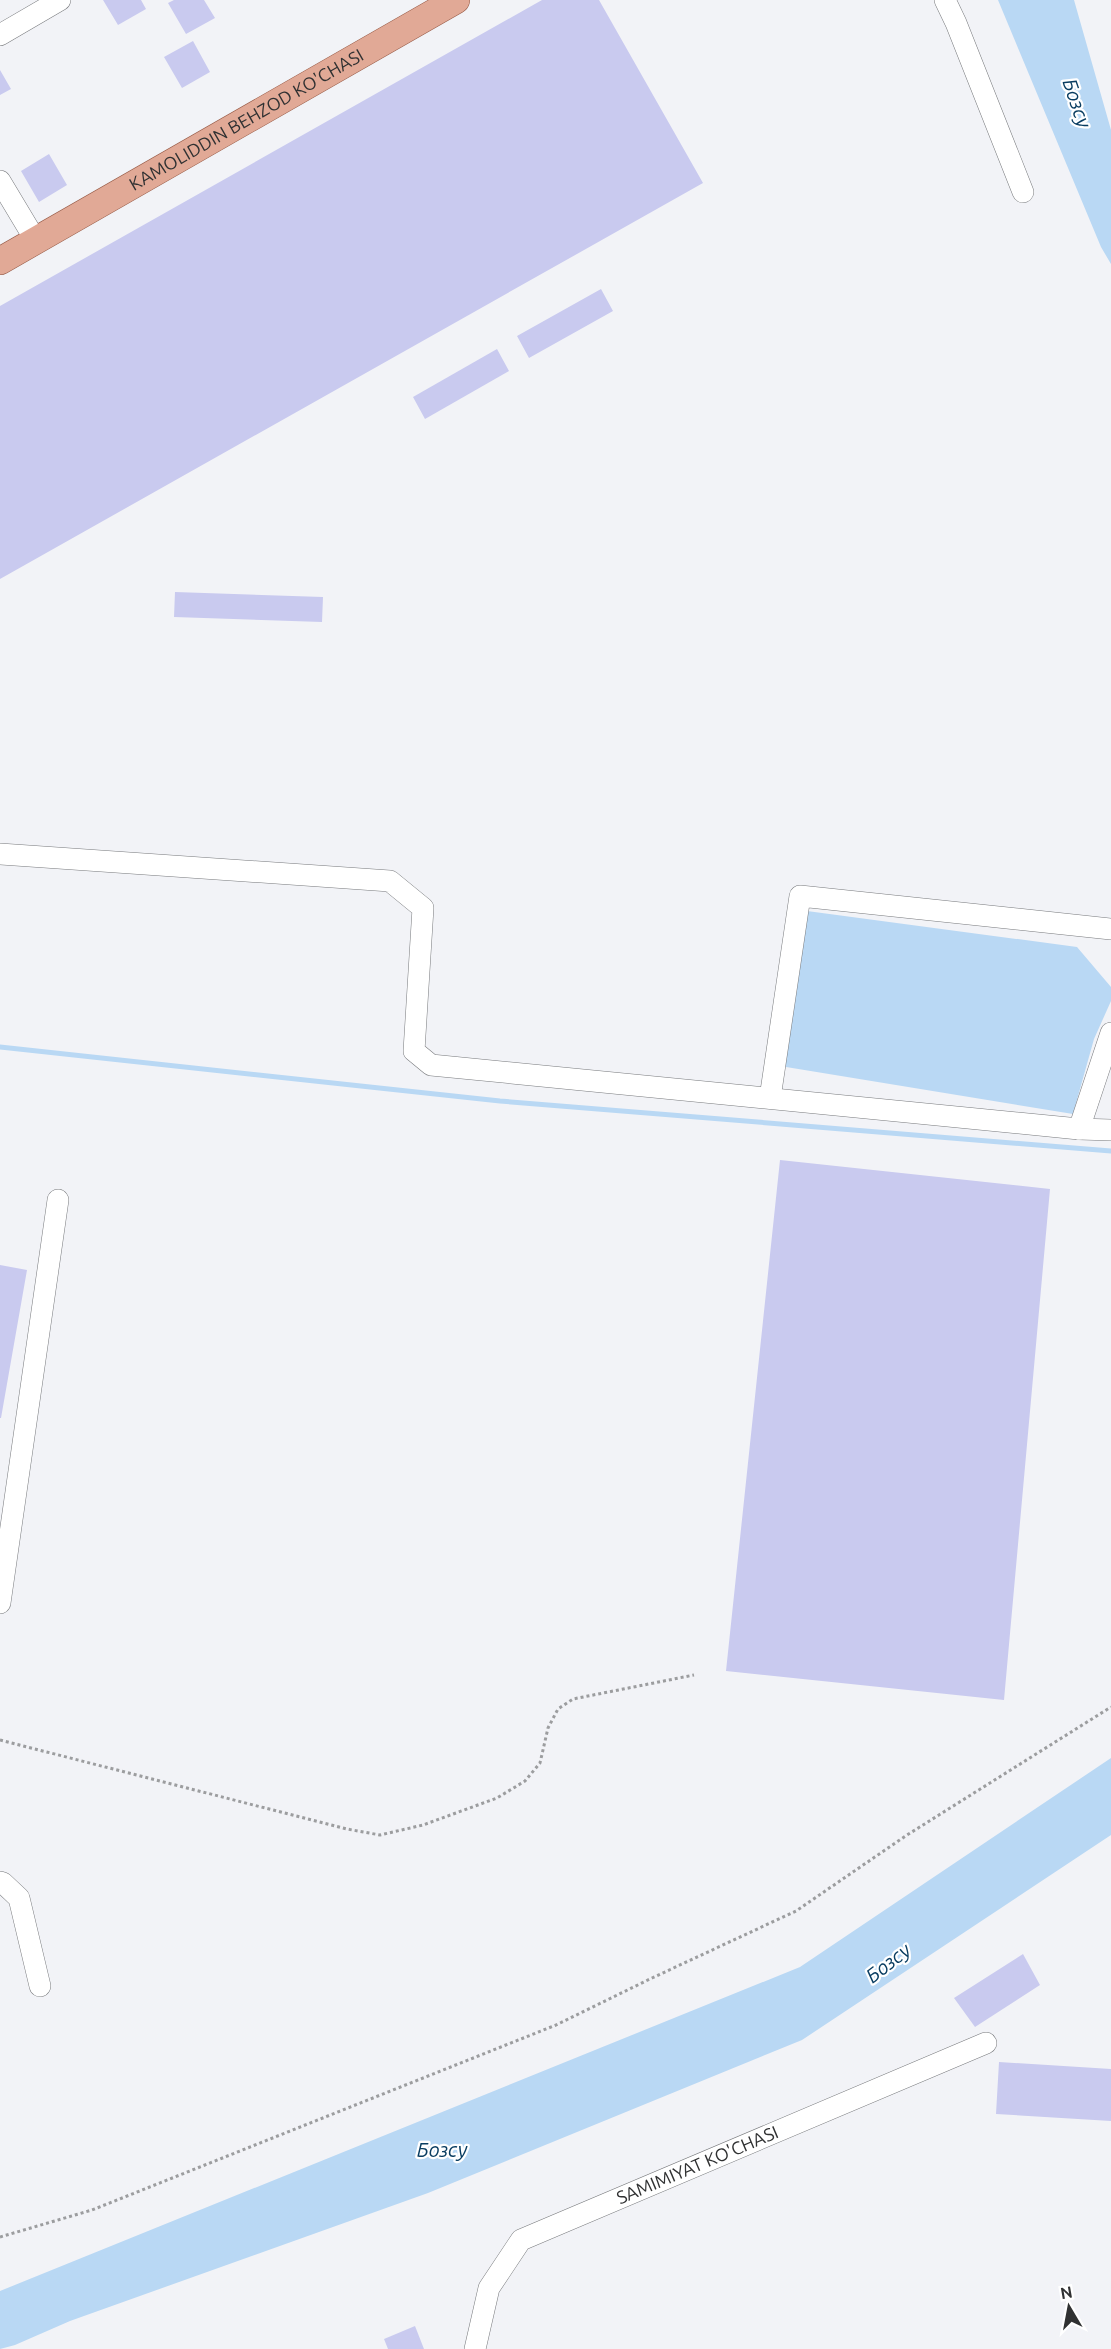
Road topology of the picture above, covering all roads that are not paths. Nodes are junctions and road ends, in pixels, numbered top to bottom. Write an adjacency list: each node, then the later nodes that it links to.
1 (60, 0): 4 (street)
2 (456, 0): 7 (main road, KAMOLIDDIN BEHZOD KO'CHASI)
3 (945, 0): 6 (street)
4 (0, 35)
5 (0, 181): 7 (street)
6 (1023, 192)
7 (36, 241): 8 (main road, KAMOLIDDIN BEHZOD KO'CHASI)
8 (0, 261)
9 (0, 854): 12 (street)
10 (1111, 929): 12 (street)
11 (1111, 1033): 13 (street)
12 (770, 1098): 13 (street)
13 (1079, 1129): 14 (street)
14 (1111, 1130)
15 (58, 1200): 16 (street)
16 (0, 1603)
17 (0, 1882): 18 (street)
18 (40, 1986)
19 (986, 2043): 20 (street, SAMIMIYAT KO'CHASI)
20 (475, 2349)

